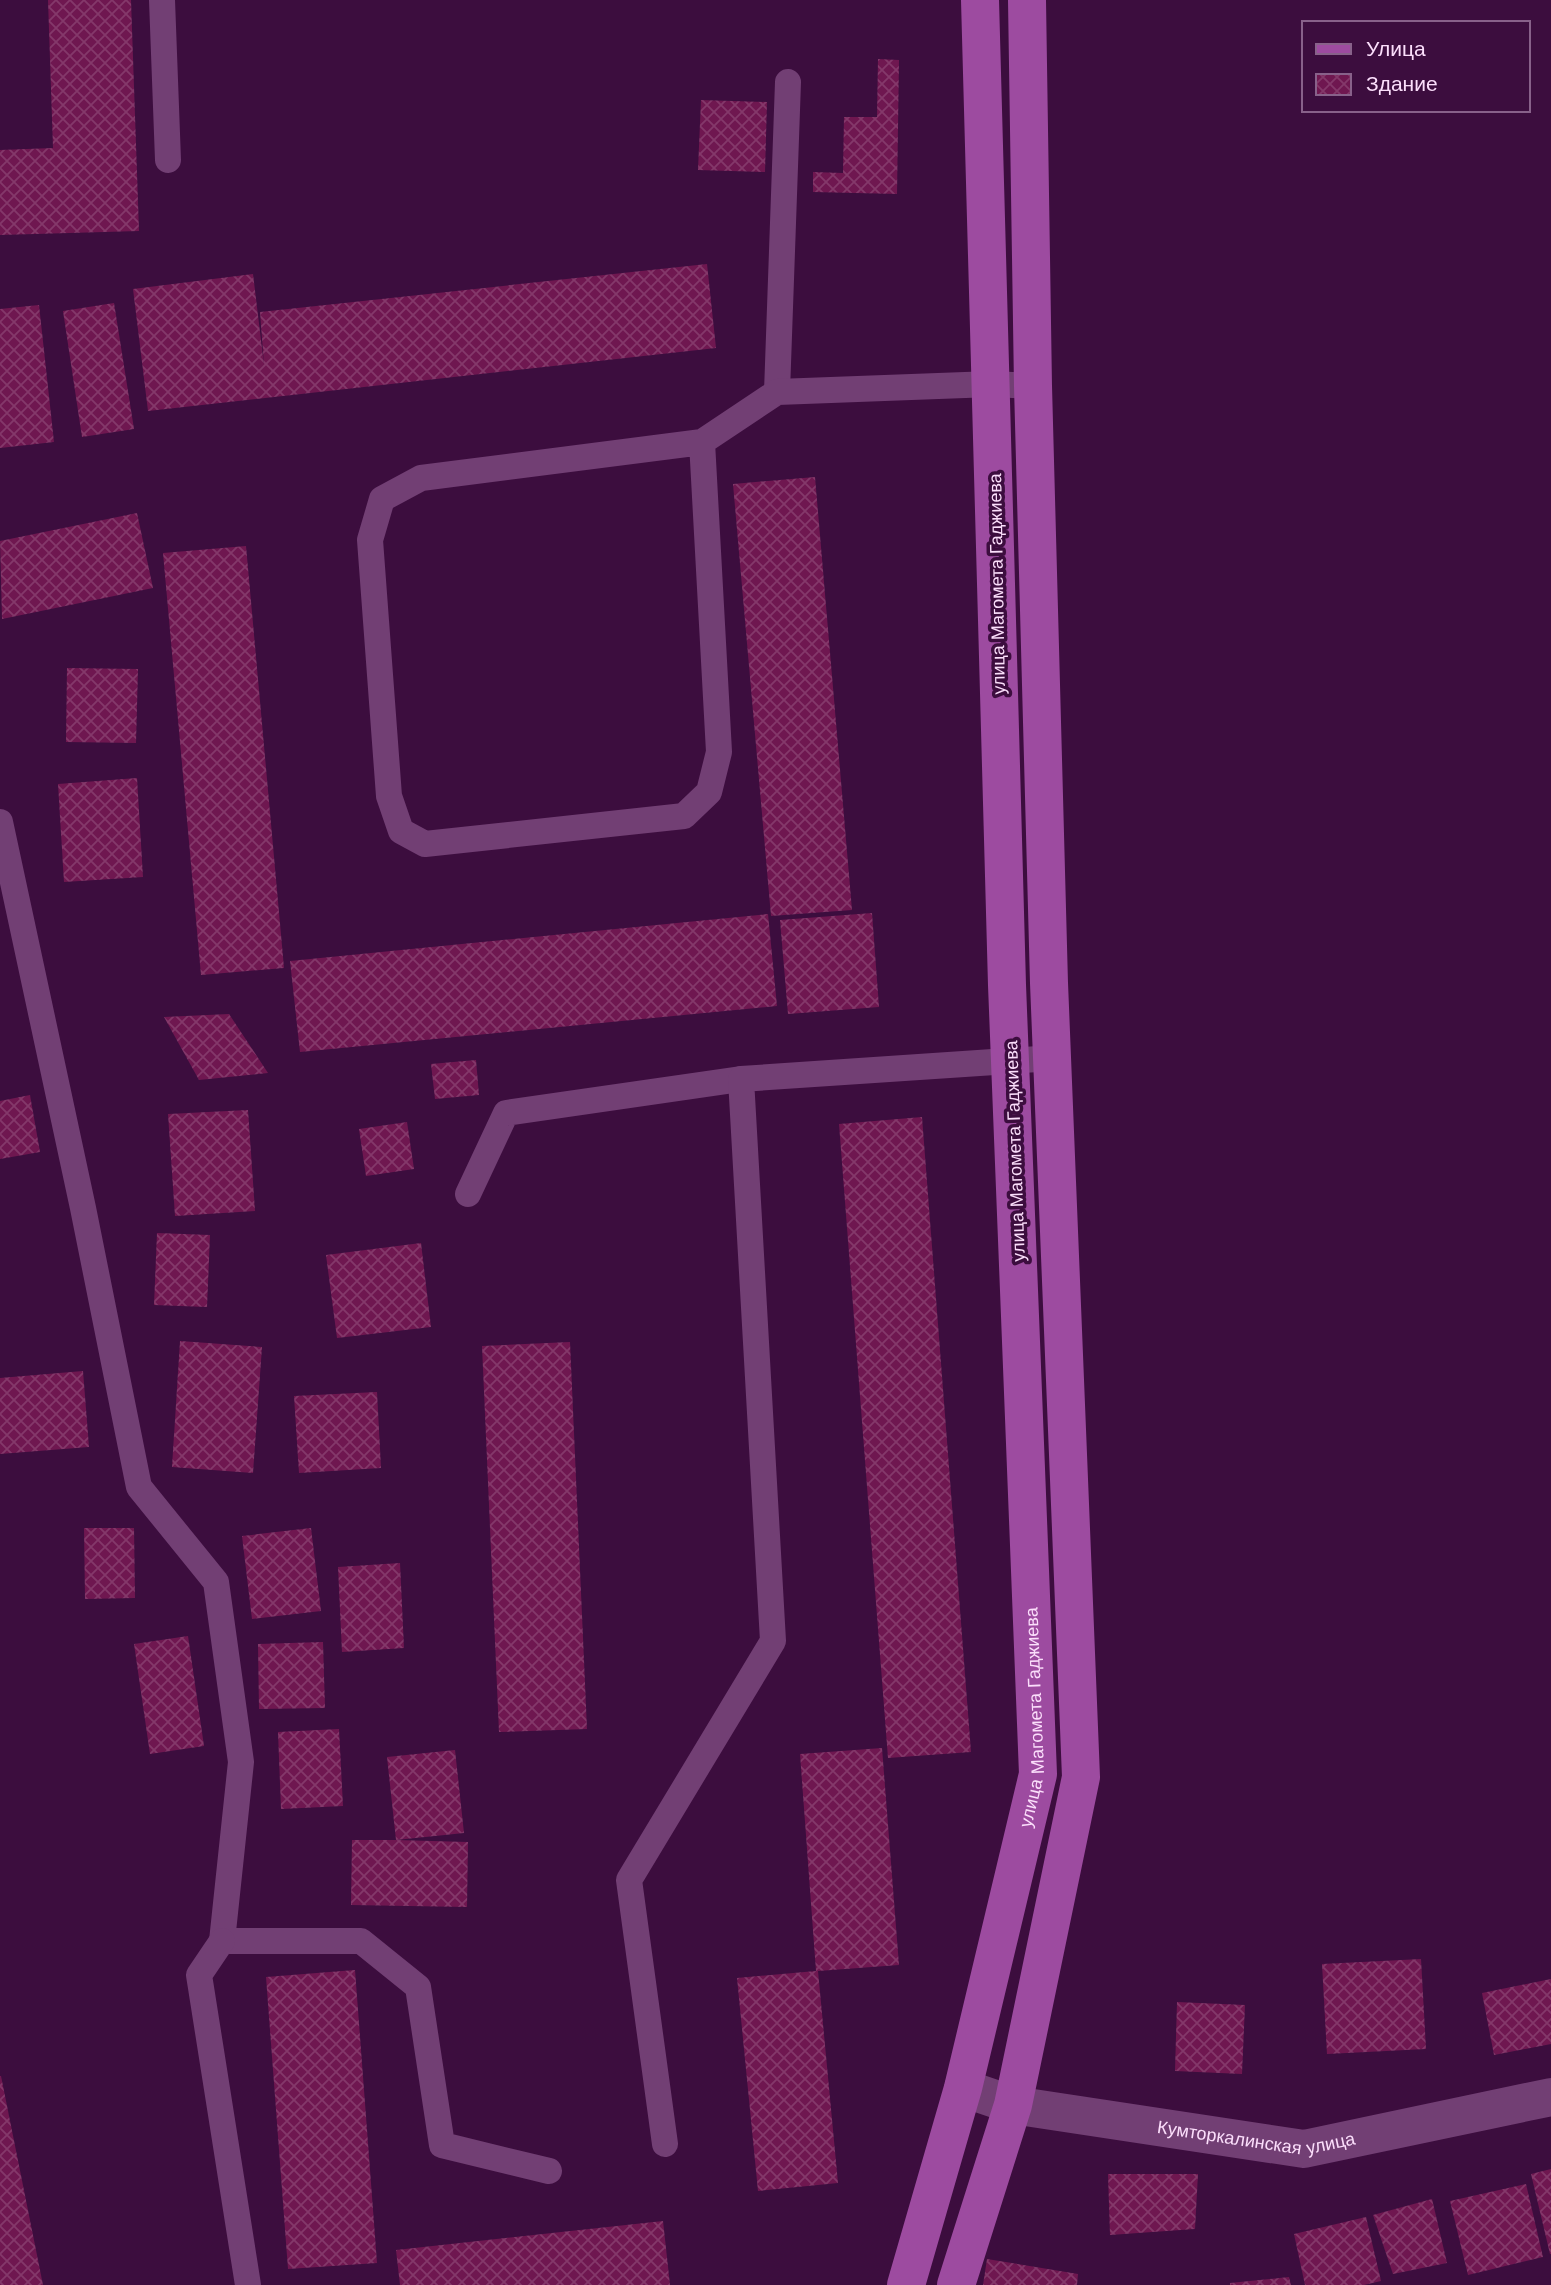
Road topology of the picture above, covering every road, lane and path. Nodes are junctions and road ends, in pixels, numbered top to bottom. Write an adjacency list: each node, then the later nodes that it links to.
1 (162, 0): 5 (lane)
2 (980, 0): 6 (main road, улица Магомета Гаджиева)
3 (1027, 0): 7 (main road)
4 (788, 82): 8 (lane)
5 (168, 160)
6 (992, 384): 7 (lane); 8 (lane); 12 (main road, улица Магомета Гаджиева)
7 (1033, 386): 11 (main road)
8 (777, 392): 9 (lane)
9 (702, 442): 9 (lane)
10 (0, 822): 15 (lane)
11 (1053, 1058): 12 (lane); 18 (main road)
12 (1012, 1060): 13 (lane); 16 (main road, улица Магомета Гаджиева)
13 (741, 1079): 14 (lane); 19 (lane)
14 (468, 1194)
15 (222, 1941): 20 (lane); 21 (lane)
16 (963, 2088): 18 (street, Кумторкалинская улица); 22 (main road, улица Магомета Гаджиева)
17 (1551, 2097): 18 (street, Кумторкалинская улица)
18 (1013, 2105): 23 (main road)
19 (665, 2144)
20 (548, 2171)
21 (247, 2285)
22 (906, 2285)
23 (956, 2285)

